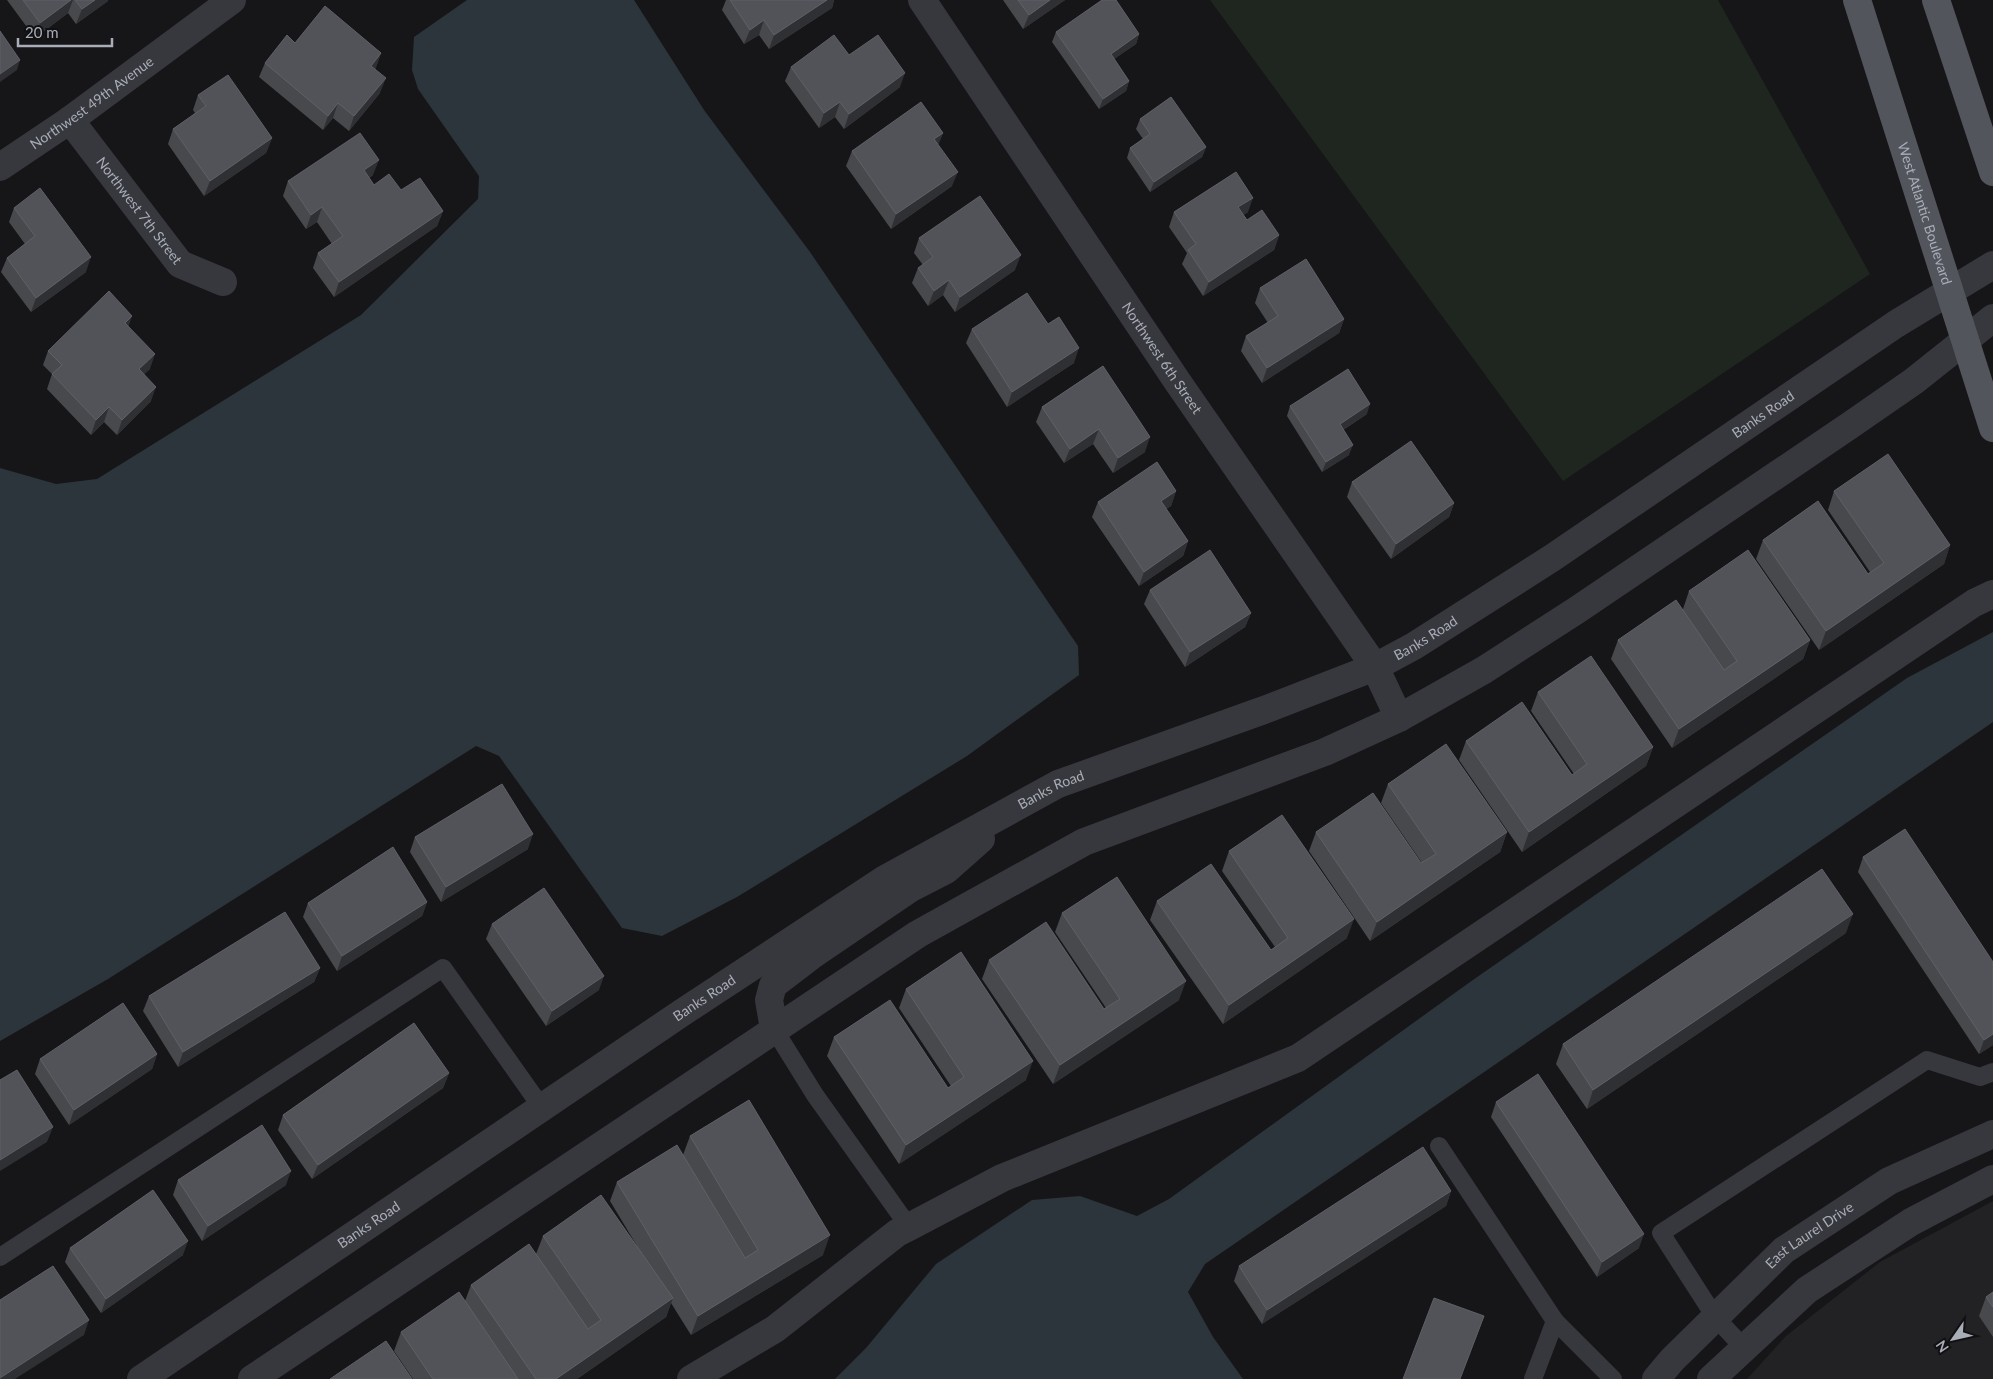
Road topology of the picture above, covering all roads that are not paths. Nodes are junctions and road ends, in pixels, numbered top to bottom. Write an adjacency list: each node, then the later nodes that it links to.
1 (232, 0): 5 (street, Northwest 49th Avenue)
2 (922, 0): 15 (street, Northwest 6th Street)
3 (1857, 0): 10 (main road, West Atlantic Boulevard)
4 (1936, 0): 7 (main road)
5 (70, 120): 6 (street, Northwest 49th Avenue); 9 (street, Northwest 7th Street)
6 (0, 167)
7 (1993, 172)
8 (1993, 265): 10 (street, Banks Road)
9 (223, 282)
10 (1949, 292): 12 (main road, West Atlantic Boulevard); 15 (street, Banks Road)
11 (1993, 318): 12 (street)
12 (1964, 341): 13 (main road, West Atlantic Boulevard); 16 (street)
13 (1993, 428)
14 (1993, 594): 24 (street)
15 (1375, 667): 16 (street, Northwest 6th Street); 17 (street, Banks Road)
16 (1399, 718): 18 (street)
17 (1020, 805): 18 (street); 20 (street, Banks Road)
18 (774, 1029): 24 (lane); 30 (street)
19 (1993, 1072): 26 (lane)
20 (542, 1108): 25 (lane); 29 (street, Banks Road)
21 (1993, 1134): 26 (street, East Laurel Drive)
22 (1439, 1146): 27 (lane)
23 (1993, 1180): 28 (street)
24 (909, 1227): 31 (street)
25 (0, 1257)
26 (1715, 1317): 28 (lane); 34 (street, East Laurel Drive)
27 (1555, 1321): 32 (lane); 33 (lane)
28 (1744, 1348): 35 (street)
29 (141, 1379)
30 (252, 1379)
31 (691, 1379)
32 (1533, 1379)
33 (1613, 1379)
34 (1656, 1379)
35 (1711, 1379)

